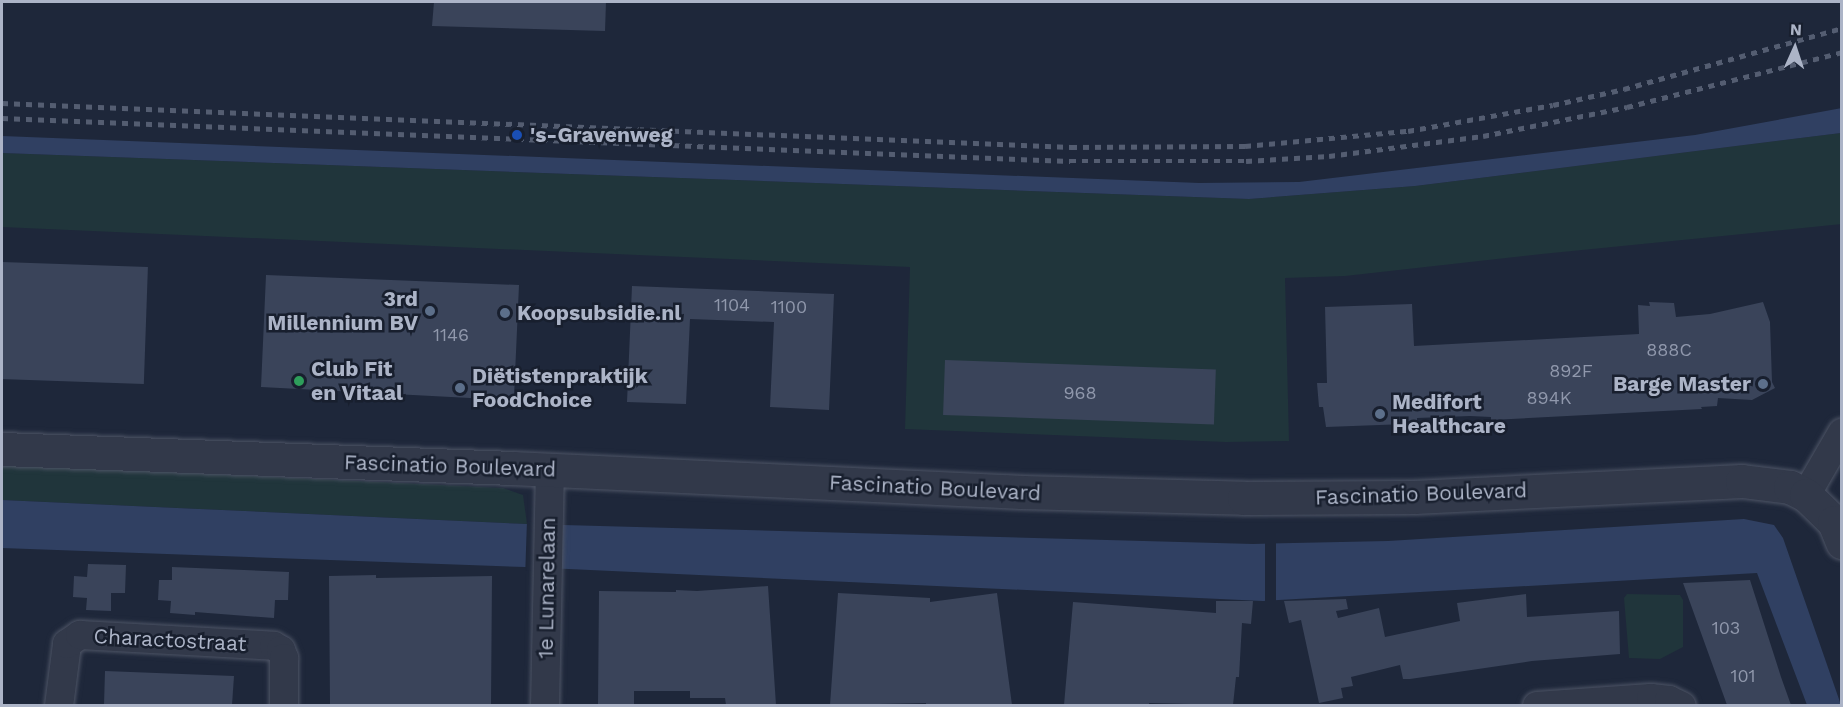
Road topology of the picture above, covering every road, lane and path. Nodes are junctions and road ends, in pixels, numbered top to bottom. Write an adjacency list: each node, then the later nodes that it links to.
1 (1842, 433): 4 (street)
2 (2, 449): 3 (street, Fascinatio Boulevard)
3 (549, 483): 4 (street, Fascinatio Boulevard); 8 (street, 1e Lunarelaan)
4 (1806, 495): 5 (street, Fascinatio Boulevard)
5 (1842, 542)
6 (59, 705): 7 (street, Charactostraat)
7 (284, 705)
8 (545, 705)
9 (1537, 705): 10 (street)
10 (1682, 705)

